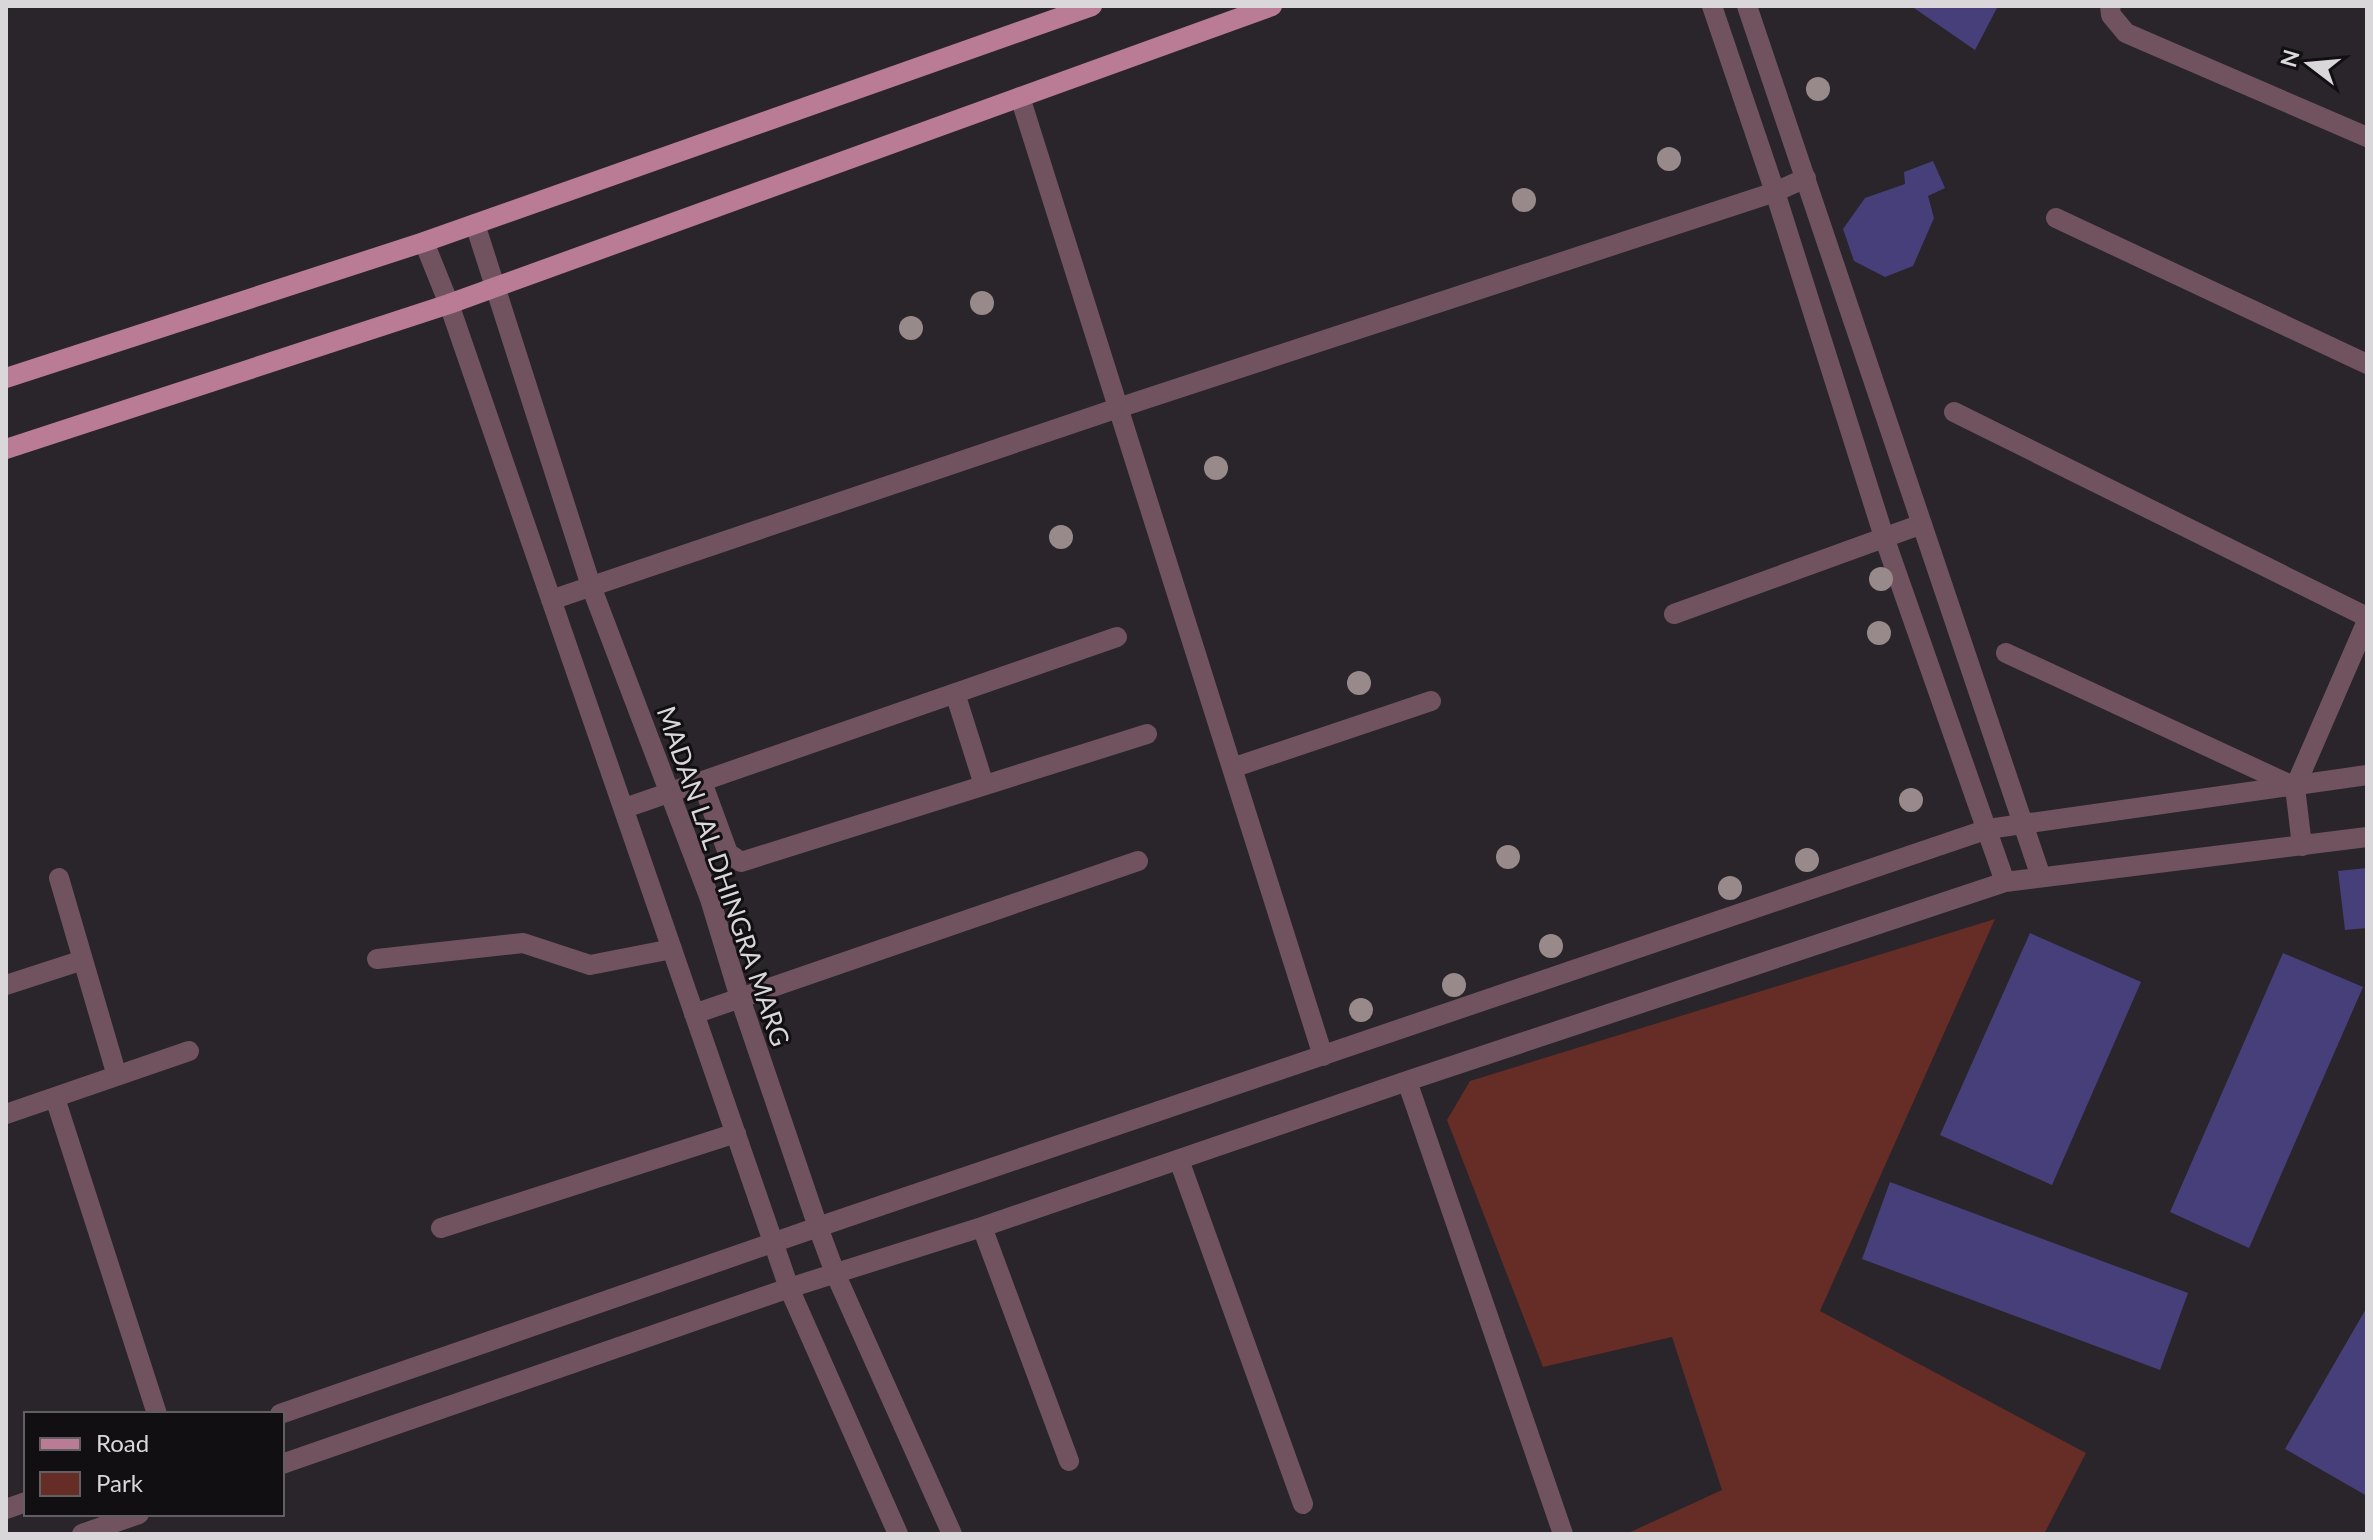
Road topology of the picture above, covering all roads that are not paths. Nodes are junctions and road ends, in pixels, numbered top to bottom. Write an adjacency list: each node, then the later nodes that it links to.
1 (1092, 6): 11 (main road)
2 (1272, 6): 6 (main road)
3 (1712, 6): 9 (street)
4 (1747, 6): 8 (street)
5 (2110, 6): 7 (street)
6 (1020, 97): 13 (main road); 17 (street)
7 (2367, 137)
8 (1806, 178): 9 (street); 20 (street)
9 (1775, 192): 17 (street); 21 (street)
10 (2056, 218): 15 (street)
11 (475, 224): 12 (main road); 13 (street, MADAN LAL DHINGRA MARG)
12 (424, 242): 14 (street); 16 (main road)
13 (495, 287): 14 (main road); 22 (street, MADAN LAL DHINGRA MARG)
14 (449, 304): 19 (main road); 23 (street)
15 (2367, 364)
16 (6, 378)
17 (1118, 408): 22 (street); 31 (street)
18 (1954, 412): 25 (street)
19 (6, 449)
20 (1922, 524): 21 (street); 38 (street)
21 (1884, 537): 24 (street); 39 (street)
22 (591, 586): 23 (street); 36 (street, MADAN LAL DHINGRA MARG)
23 (551, 600): 37 (street)
24 (1674, 614)
25 (2367, 619): 35 (street)
26 (1117, 637): 28 (street)
27 (2006, 653): 35 (street)
28 (955, 693): 33 (street); 34 (street)
29 (1431, 701): 31 (street)
30 (1147, 734): 34 (street)
31 (1232, 768): 53 (street)
32 (2367, 775): 35 (street)
33 (702, 782): 34 (street); 36 (street)
34 (984, 785)
35 (2295, 787): 38 (street); 41 (street)
36 (670, 793): 37 (street); 50 (street, MADAN LAL DHINGRA MARG)
37 (625, 808): 46 (street)
38 (2023, 824): 39 (street); 43 (street)
39 (1988, 829): 45 (street); 53 (street)
40 (2367, 837): 41 (street)
41 (2302, 846): 43 (street)
42 (1138, 861): 50 (street)
43 (2041, 877): 45 (street)
44 (59, 878): 48 (street)
45 (2005, 882): 55 (street)
46 (672, 949): 47 (street); 51 (street)
47 (377, 959)
48 (83, 960): 49 (street); 54 (street)
49 (6, 985)
50 (740, 998): 51 (street); 60 (street, MADAN LAL DHINGRA MARG)
51 (694, 1014): 58 (street)
52 (189, 1051): 54 (street)
53 (1323, 1056): 60 (street)
54 (117, 1076): 56 (street)
55 (1407, 1081): 59 (street); 75 (street)
56 (55, 1098): 57 (street); 66 (street)
57 (6, 1114)
58 (736, 1133): 62 (street); 63 (street)
59 (1179, 1160): 61 (street); 70 (street)
60 (818, 1227): 63 (street); 64 (street, MADAN LAL DHINGRA MARG)
61 (982, 1227): 64 (street); 68 (street)
62 (441, 1228)
63 (774, 1243): 65 (street); 67 (street)
64 (835, 1273): 65 (street); 74 (street, MADAN LAL DHINGRA MARG)
65 (789, 1288): 69 (street); 73 (street)
66 (156, 1412)
67 (284, 1413)
68 (1069, 1461)
69 (284, 1463)
70 (1303, 1504)
71 (133, 1516): 72 (street)
72 (82, 1534)
73 (898, 1534)
74 (952, 1534)
75 (1563, 1534)

